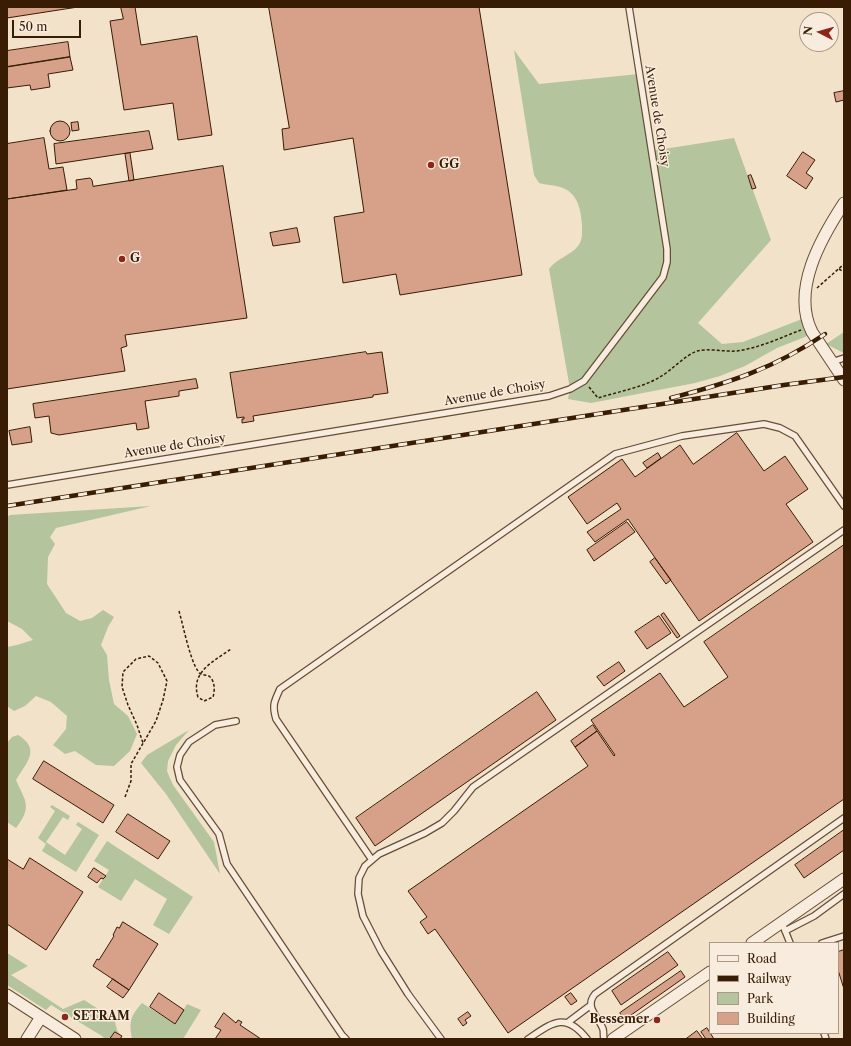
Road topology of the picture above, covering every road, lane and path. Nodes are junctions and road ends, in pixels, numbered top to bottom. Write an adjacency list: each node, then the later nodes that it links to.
1 (629, 7): 11 (lane, Avenue de Choisy)
2 (844, 203): 6 (street)
3 (844, 264): 4 (path)
4 (839, 269): 5 (path); 6 (path)
5 (844, 272)
6 (806, 298): 7 (street)
7 (810, 327): 9 (street); 11 (path)
8 (844, 358): 9 (lane)
9 (832, 362): 10 (street)
10 (844, 380)
11 (584, 381): 12 (lane, Avenue de Choisy)
12 (7, 485)
13 (844, 506): 22 (lane)
14 (844, 530): 22 (lane)
15 (179, 611): 17 (path)
16 (231, 649): 17 (path)
17 (200, 674): 17 (path)
18 (236, 721): 37 (lane)
19 (143, 743): 19 (path); 20 (path)
20 (125, 797)
21 (844, 818): 32 (lane)
22 (372, 860): 38 (lane)
23 (844, 879): 25 (street)
24 (844, 894): 25 (lane)
25 (783, 927): 27 (street); 28 (lane)
26 (844, 936): 29 (lane)
27 (754, 942)
28 (790, 942)
29 (825, 942)
30 (709, 973): 42 (street)
31 (7, 995): 33 (street)
32 (591, 1005): 34 (lane); 41 (lane)
33 (41, 1017): 35 (street); 36 (street)
34 (567, 1023): 39 (lane); 40 (lane)
35 (27, 1039)
36 (75, 1039)
37 (346, 1039)
38 (441, 1039)
39 (528, 1039)
40 (586, 1039)
41 (604, 1039)
42 (613, 1039)

